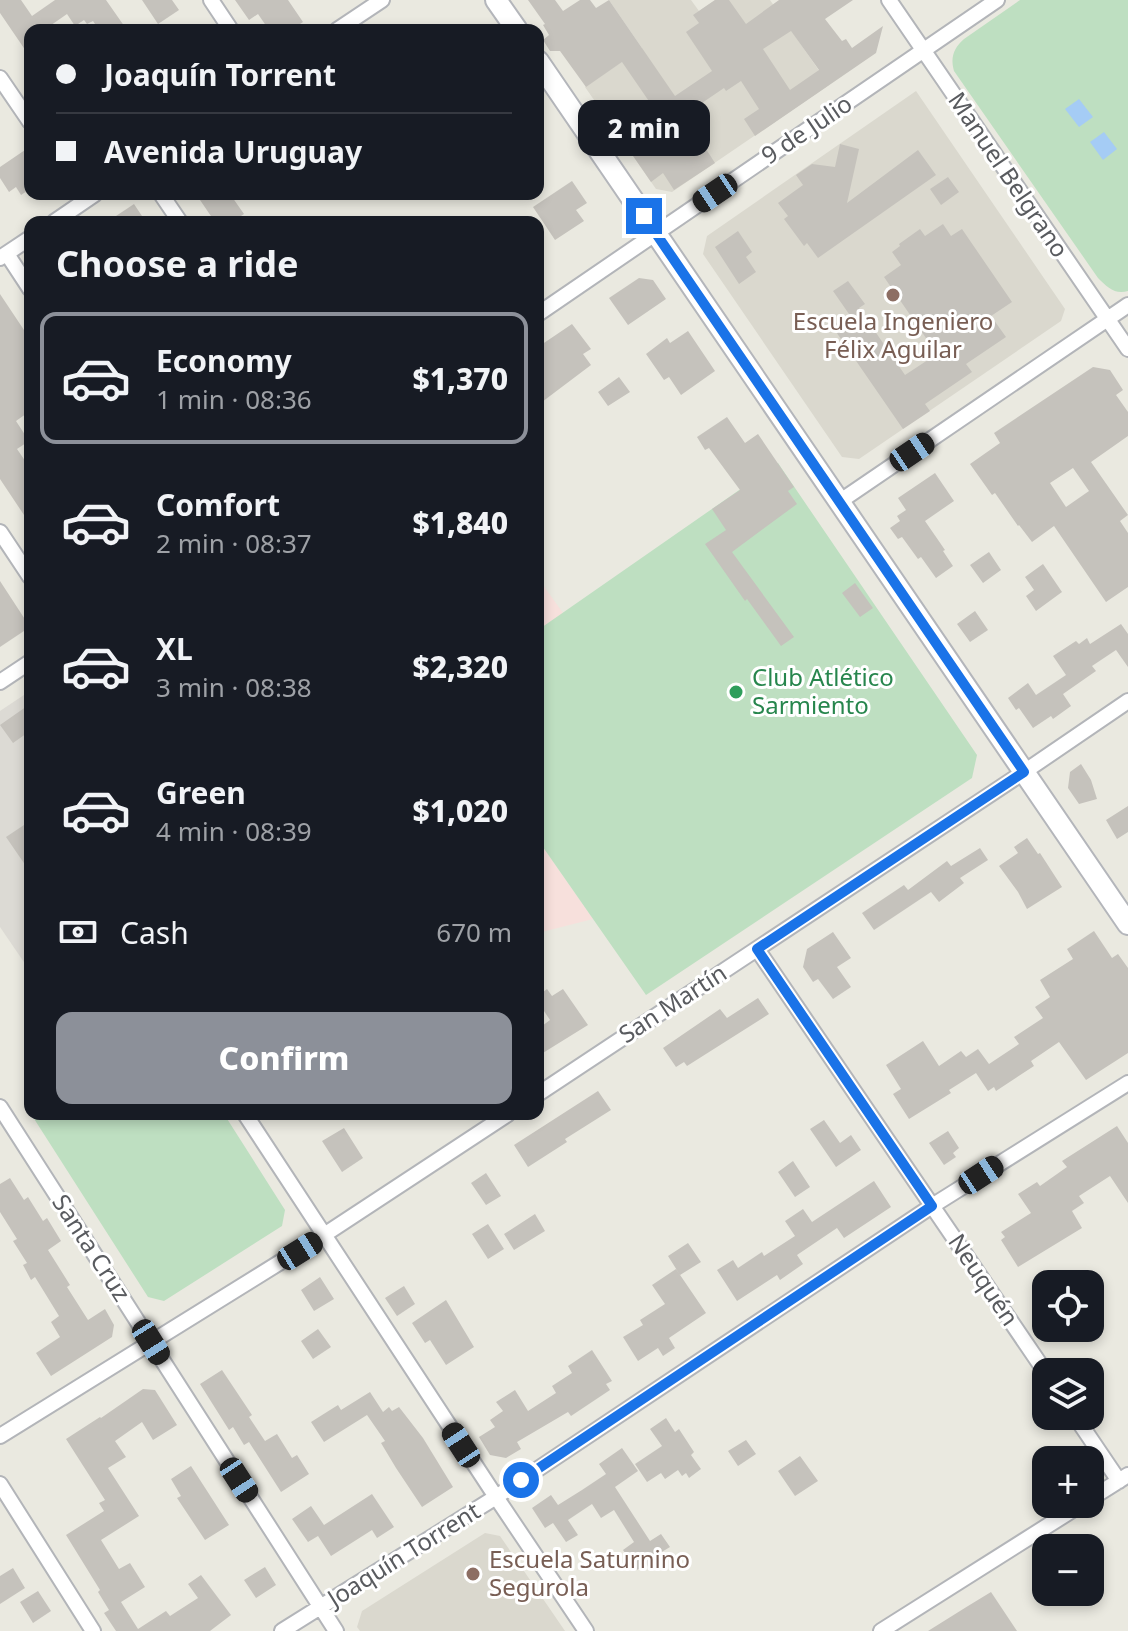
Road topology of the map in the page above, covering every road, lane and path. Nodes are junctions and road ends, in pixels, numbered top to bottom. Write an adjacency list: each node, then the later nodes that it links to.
1 (211, 0): 6 (street)
2 (382, 0): 7 (street)
3 (496, 0): 8 (main road)
4 (889, 0): 9 (street, Manuel Belgrano)
5 (997, 0): 9 (street, 9 de Julio)
6 (227, 24)
7 (346, 24)
8 (513, 24)
9 (923, 50): 15 (street, 9 de Julio); 21 (street, Manuel Belgrano)
10 (544, 70): 15 (main road)
11 (0, 78): 12 (street)
12 (24, 113)
13 (82, 200): 14 (street)
14 (62, 216)
15 (656, 233): 20 (street, 9 de Julio); 23 (main road)
16 (24, 242): 17 (street)
17 (3, 256): 18 (street)
18 (24, 282)
19 (1128, 305): 21 (street)
20 (544, 310)
21 (1107, 319): 22 (street, Manuel Belgrano); 23 (street)
22 (1128, 349)
23 (839, 502): 29 (main road)
24 (0, 532): 25 (street)
25 (24, 568)
26 (24, 666): 27 (street)
27 (0, 682)
28 (1128, 701): 29 (street, San Martín)
29 (1024, 772): 30 (main road); 31 (street, San Martín)
30 (1128, 924)
31 (757, 949): 33 (street, San Martín); 37 (street, Neuquén)
32 (1128, 1083): 37 (street, Joaquín Torrent)
33 (544, 1090)
34 (0, 1107): 39 (street, Santa Cruz)
35 (249, 1120): 38 (street)
36 (499, 1120): 38 (street)
37 (932, 1206): 40 (street, Neuquén); 46 (street, Joaquín Torrent)
38 (324, 1235): 39 (street); 46 (street)
39 (151, 1342): 42 (street); 48 (street, Santa Cruz)
40 (1036, 1358)
41 (1086, 1430): 43 (street)
42 (0, 1436)
43 (1124, 1478): 45 (street)
44 (0, 1484): 49 (street)
45 (1104, 1490)
46 (496, 1497): 48 (street, Joaquín Torrent); 52 (street)
47 (1060, 1518): 53 (street)
48 (321, 1607): 50 (street, Joaquín Torrent); 51 (street, Santa Cruz)
49 (93, 1631)
50 (282, 1631)
51 (336, 1631)
52 (586, 1631)
53 (881, 1631)

